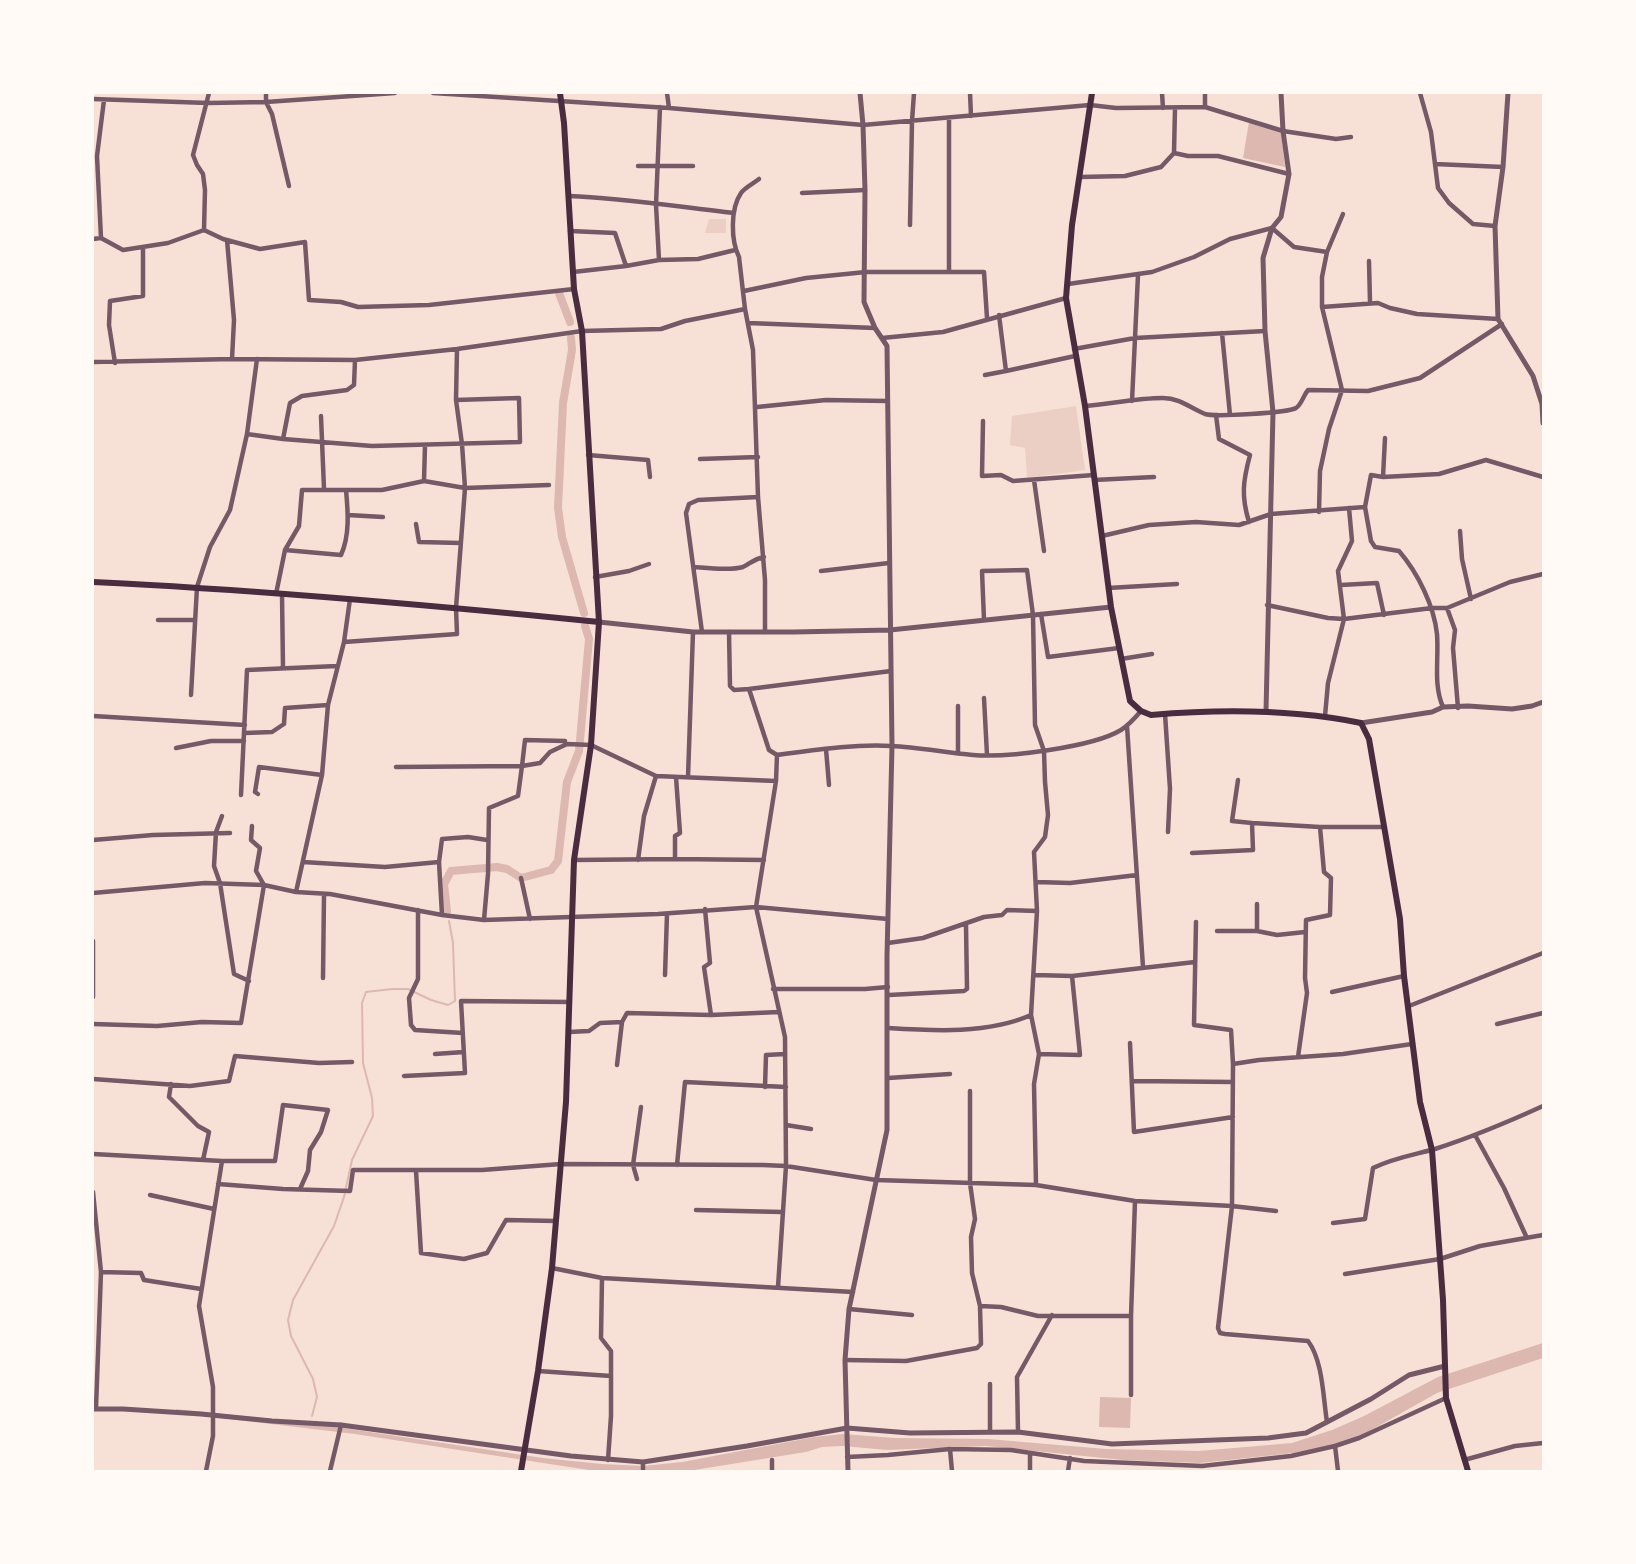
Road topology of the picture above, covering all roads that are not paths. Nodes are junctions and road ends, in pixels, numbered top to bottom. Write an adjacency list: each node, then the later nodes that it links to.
1 (210, 93): 23 (street)
2 (266, 93): 22 (street)
3 (395, 93): 16 (street)
4 (432, 93): 17 (street)
5 (560, 93): 21 (main road)
6 (667, 93): 27 (street)
7 (860, 93): 33 (street)
8 (914, 93): 32 (street)
9 (970, 93): 30 (street)
10 (1092, 93): 24 (main road)
11 (1161, 93): 28 (street)
12 (1205, 93): 26 (street)
13 (1281, 93): 34 (street)
14 (1420, 93): 37 (street)
15 (1508, 93): 41 (street)
16 (380, 94): 22 (street)
17 (459, 94): 21 (street)
18 (115, 96): 20 (street); 23 (street)
19 (93, 99): 20 (street)
20 (104, 100): 58 (street)
21 (561, 100): 25 (street); 48 (main road)
22 (266, 102): 23 (street); 45 (street)
23 (208, 103): 55 (street)
24 (1090, 105): 28 (street); 30 (street); 43 (main road)
25 (660, 107): 27 (street); 39 (street)
26 (1205, 107): 29 (street); 34 (street)
27 (669, 108): 33 (street)
28 (1162, 108): 29 (street)
29 (1175, 108): 36 (street)
30 (971, 116): 31 (street)
31 (949, 118): 32 (street); 68 (street)
32 (912, 121): 33 (street); 52 (street)
33 (863, 125): 46 (street)
34 (1283, 131): 35 (street); 42 (street)
35 (1351, 137)
36 (1174, 153): 42 (street); 43 (street)
37 (1435, 164): 41 (street); 53 (street)
38 (638, 166): 39 (street)
39 (657, 166): 40 (street); 49 (street)
40 (693, 166)
41 (1503, 167): 53 (street)
42 (1289, 174): 54 (street)
43 (1080, 177): 70 (main road)
44 (759, 179): 50 (street)
45 (289, 186)
46 (865, 190): 47 (street); 67 (street)
47 (802, 193)
48 (569, 196): 49 (street); 56 (main road)
49 (656, 204): 50 (street); 63 (street)
50 (734, 213): 61 (street)
51 (1344, 214): 62 (street)
52 (910, 225)
53 (1495, 226): 79 (street)
54 (1272, 228): 62 (street); 69 (street); 83 (street)
55 (204, 230): 59 (street); 60 (street)
56 (570, 231): 65 (street); 66 (main road)
57 (93, 238): 58 (street)
58 (101, 238): 60 (street)
59 (227, 240): 71 (street); 89 (street)
60 (143, 247): 93 (street)
61 (735, 250): 63 (street); 72 (street)
62 (1327, 252): 75 (street)
63 (659, 260): 65 (street)
64 (1369, 261): 74 (street)
65 (626, 266): 66 (street)
66 (573, 272): 71 (main road)
67 (866, 272): 68 (street); 72 (street); 81 (street)
68 (949, 272): 78 (street)
69 (1138, 275): 70 (street); 86 (street)
70 (1068, 284): 73 (main road)
71 (574, 289): 82 (main road)
72 (744, 291): 76 (street)
73 (1066, 298): 77 (street); 88 (main road)
74 (1370, 303): 75 (street); 79 (street)
75 (1322, 307): 96 (street)
76 (745, 309): 80 (street); 82 (street)
77 (999, 315): 78 (street); 94 (street)
78 (987, 318): 85 (street)
79 (1500, 321): 96 (street); 107 (street)
80 (748, 323): 81 (street); 101 (street)
81 (875, 328): 85 (street)
82 (582, 331): 87 (street); 114 (main road)
83 (1265, 331): 84 (street); 102 (street)
84 (1222, 333): 86 (street); 104 (street)
85 (882, 338): 98 (street)
86 (1135, 338): 88 (street); 99 (street)
87 (457, 349): 91 (street); 97 (street)
88 (1074, 352): 94 (street); 100 (main road)
89 (232, 359): 90 (street); 93 (street)
90 (257, 359): 91 (street); 108 (street)
91 (355, 360): 110 (street)
92 (93, 362): 93 (street)
93 (115, 363)
94 (1006, 371): 95 (street)
95 (985, 375)
96 (1342, 390): 102 (street); 131 (street)
97 (456, 400): 112 (street); 112 (street)
98 (887, 401): 101 (street); 143 (street)
99 (1132, 401): 100 (street); 103 (street)
100 (1085, 406): 121 (main road)
101 (757, 407): 115 (street)
102 (1273, 412): 104 (street); 132 (street)
103 (1216, 415): 104 (street); 135 (street)
104 (1230, 415)
105 (321, 416): 111 (street)
106 (983, 421): 122 (street)
107 (1543, 423)
108 (247, 434): 110 (street); 152 (street)
109 (1385, 438): 119 (street)
110 (283, 439): 111 (street)
111 (323, 443): 113 (street); 126 (street)
112 (462, 444): 113 (street); 125 (street)
113 (425, 445): 123 (street)
114 (588, 455): 117 (street); 148 (main road)
115 (758, 457): 116 (street); 128 (street)
116 (700, 459)
117 (650, 477)
118 (1154, 477): 121 (street)
119 (1383, 477): 120 (street); 129 (street)
120 (1543, 477)
121 (1094, 478): 122 (street); 138 (main road)
122 (1034, 480): 141 (street)
123 (424, 481): 125 (street); 127 (street)
124 (549, 485): 125 (street)
125 (465, 488): 139 (street)
126 (324, 489): 127 (street); 140 (street)
127 (346, 490): 133 (street)
128 (758, 496): 142 (street); 145 (street)
129 (1365, 507): 130 (street); 160 (street)
130 (1349, 508): 131 (street); 151 (street)
131 (1319, 512): 132 (street)
132 (1271, 514): 135 (street); 157 (street)
133 (348, 515): 134 (street); 140 (street)
134 (383, 517)
135 (1249, 522): 138 (street)
136 (416, 524): 139 (street)
137 (1460, 531): 155 (street)
138 (1102, 536): 153 (main road)
139 (461, 543): 159 (street)
140 (285, 550): 154 (street)
141 (1044, 551)
142 (764, 557): 145 (street); 174 (street)
143 (889, 563): 146 (street); 170 (street)
144 (649, 564): 148 (street)
145 (694, 567): 172 (street)
146 (821, 571)
147 (1543, 574): 155 (street)
148 (596, 577): 169 (main road)
149 (93, 582): 152 (main road)
150 (1177, 584): 153 (street)
151 (1341, 585): 164 (street); 165 (street)
152 (197, 587): 154 (main road); 167 (street)
153 (1108, 588): 158 (main road)
154 (279, 594): 156 (main road); 180 (street)
155 (1471, 598): 161 (street)
156 (350, 599): 159 (main road); 175 (street)
157 (1268, 605): 165 (street); 191 (street)
158 (1111, 607): 162 (street); 176 (main road)
159 (456, 608): 169 (main road); 175 (street)
160 (1432, 608): 161 (street); 164 (street); 188 (street)
161 (1447, 608): 189 (street)
162 (1041, 614): 163 (street); 176 (street)
163 (1033, 615): 168 (street); 168 (street); 205 (street)
164 (1383, 615): 165 (street)
165 (1344, 619): 194 (street)
166 (158, 620): 167 (street)
167 (195, 620): 183 (street)
168 (984, 620): 170 (street)
169 (599, 622): 171 (street); 201 (main road)
170 (890, 630): 174 (street); 181 (street)
171 (693, 632): 172 (street); 214 (street)
172 (702, 632): 173 (street)
173 (729, 632): 174 (street); 182 (street)
174 (765, 632)
175 (344, 642): 179 (street)
176 (1119, 648): 178 (main road)
177 (1152, 654): 178 (street)
178 (1121, 659): 190 (main road)
179 (338, 666): 180 (street); 186 (street)
180 (283, 668): 196 (street)
181 (891, 671): 182 (street); 202 (street)
182 (748, 689): 207 (street)
183 (191, 695)
184 (984, 698): 208 (street)
185 (1543, 702): 189 (street)
186 (328, 705): 198 (street); 211 (street)
187 (958, 706): 206 (street)
188 (1443, 707): 189 (street); 195 (street)
189 (1458, 708)
190 (1141, 711): 192 (main road); 197 (street)
191 (1266, 711): 192 (main road); 194 (main road)
192 (1165, 714): 227 (street)
193 (93, 716): 196 (street)
194 (1325, 716): 195 (main road)
195 (1361, 723): 223 (main road)
196 (245, 725): 198 (street)
197 (1127, 726): 205 (street); 237 (street)
198 (245, 733): 199 (street)
199 (244, 741): 203 (street); 219 (street)
200 (565, 741): 209 (street)
201 (591, 745): 209 (street); 212 (street); 231 (main road)
202 (892, 746): 204 (street); 206 (street); 254 (street)
203 (176, 748)
204 (826, 749): 207 (street); 217 (street)
205 (1044, 751): 208 (street); 239 (street)
206 (958, 753): 208 (street)
207 (777, 755): 216 (street)
208 (987, 755)
209 (522, 766): 210 (street); 229 (street)
210 (396, 767)
211 (322, 775): 218 (street); 235 (street)
212 (656, 776): 213 (street); 232 (street)
213 (676, 777): 214 (street); 233 (street)
214 (688, 777): 216 (street)
215 (1238, 780): 221 (street)
216 (776, 781): 234 (street)
217 (829, 785)
218 (258, 794)
219 (241, 795)
220 (222, 816): 225 (street)
221 (1252, 823): 224 (street); 230 (street)
222 (252, 826): 241 (street)
223 (1383, 826): 224 (street); 269 (main road)
224 (1320, 827): 260 (street)
225 (216, 832): 226 (street); 228 (street); 240 (street)
226 (230, 832)
227 (1168, 832)
228 (93, 840)
229 (488, 840): 236 (street); 255 (street)
230 (1192, 852)
231 (574, 860): 232 (street); 252 (main road)
232 (638, 860): 233 (street)
233 (675, 860): 234 (street)
234 (764, 860): 246 (street)
235 (303, 862): 236 (street); 242 (street)
236 (439, 862): 251 (street)
237 (1137, 875): 239 (street); 265 (street)
238 (521, 878): 253 (street)
239 (1036, 882): 249 (street)
240 (220, 883): 241 (street); 243 (street); 271 (street)
241 (264, 885): 242 (street); 271 (street)
242 (296, 892): 244 (street)
243 (93, 893)
244 (324, 894): 248 (street); 270 (street)
245 (1257, 904): 259 (street)
246 (756, 907): 247 (street); 254 (street); 273 (street)
247 (705, 909): 250 (street); 281 (street)
248 (418, 910): 251 (street); 288 (street)
249 (1037, 911): 257 (street); 267 (street)
250 (667, 914): 252 (street); 266 (street)
251 (442, 915): 255 (street)
252 (573, 918): 253 (street); 277 (main road)
253 (530, 919): 255 (street)
254 (888, 919): 262 (street)
255 (484, 920)
256 (1196, 922): 264 (street)
257 (966, 925): 262 (street); 275 (street)
258 (1217, 931): 259 (street)
259 (1257, 932): 260 (street)
260 (1305, 932): 295 (street)
261 (93, 941): 276 (street)
262 (888, 943): 272 (street)
263 (1543, 953): 278 (street)
264 (1195, 962): 265 (street); 297 (street)
265 (1143, 967): 268 (street)
266 (664, 975)
267 (1035, 975): 268 (street); 282 (street)
268 (1072, 976): 294 (street)
269 (1404, 976): 274 (street); 278 (main road)
270 (323, 978)
271 (249, 981): 284 (street)
272 (888, 987): 273 (street); 275 (street)
273 (773, 989): 279 (street)
274 (1332, 992)
275 (889, 995): 286 (street)
276 (93, 997)
277 (570, 1002): 287 (main road); 288 (street)
278 (1409, 1006): 290 (main road)
279 (779, 1012): 281 (street); 293 (street)
280 (1543, 1012): 285 (street)
281 (711, 1015): 283 (street)
282 (1031, 1015): 286 (street); 294 (street)
283 (621, 1022): 287 (street); 298 (street)
284 (93, 1024)
285 (1497, 1024)
286 (888, 1028): 301 (street)
287 (569, 1032): 319 (main road)
288 (463, 1033): 291 (street)
289 (1130, 1043): 303 (street)
290 (1412, 1044): 295 (street); 315 (main road)
291 (464, 1052): 292 (street); 300 (street)
292 (435, 1054)
293 (785, 1054): 306 (street); 307 (street)
294 (1039, 1054): 328 (street)
295 (1298, 1057): 297 (street)
296 (352, 1062): 305 (street)
297 (1233, 1064): 304 (street)
298 (617, 1065)
299 (950, 1074): 301 (street)
300 (404, 1076)
301 (888, 1077): 325 (street)
302 (93, 1080): 305 (street)
303 (1132, 1080): 304 (street); 311 (street)
304 (1233, 1082): 311 (street)
305 (171, 1084): 317 (street)
306 (765, 1086): 307 (street); 321 (street)
307 (786, 1088): 312 (street)
308 (970, 1092): 326 (street)
309 (1543, 1106): 314 (street)
310 (641, 1107): 320 (street)
311 (1233, 1118): 333 (street)
312 (786, 1125): 313 (street); 322 (street)
313 (811, 1129)
314 (1475, 1135): 315 (street); 342 (street)
315 (1432, 1150): 340 (street); 343 (main road)
316 (93, 1154): 317 (street)
317 (203, 1160): 318 (street)
318 (222, 1161): 327 (street); 329 (street)
319 (561, 1164): 320 (street); 323 (street); 339 (main road)
320 (633, 1165): 321 (street); 324 (street)
321 (677, 1165): 322 (street)
322 (786, 1166): 325 (street); 338 (street)
323 (416, 1171): 329 (street); 339 (street)
324 (637, 1179)
325 (876, 1180): 326 (street); 350 (street)
326 (970, 1183): 328 (street); 351 (street)
327 (218, 1184): 329 (street); 335 (street)
328 (1036, 1185): 332 (street)
329 (300, 1189)
330 (93, 1192): 334 (street)
331 (150, 1195): 335 (street)
332 (1135, 1202): 333 (street); 357 (street)
333 (1232, 1206): 337 (street); 367 (street)
334 (93, 1209): 345 (street)
335 (214, 1209): 349 (street)
336 (696, 1210): 338 (street)
337 (1276, 1211)
338 (782, 1212): 348 (street)
339 (556, 1221): 344 (main road)
340 (1333, 1222)
341 (1543, 1235): 342 (street)
342 (1526, 1236): 343 (street)
343 (1440, 1259): 346 (street); 359 (main road)
344 (552, 1268): 347 (street); 360 (main road)
345 (101, 1272): 349 (street); 353 (street)
346 (1345, 1274)
347 (602, 1278): 348 (street); 361 (street)
348 (778, 1287): 350 (street)
349 (201, 1289): 366 (street)
350 (853, 1292): 354 (street)
351 (980, 1306): 356 (street); 358 (street)
352 (93, 1307): 353 (street)
353 (99, 1307): 365 (street)
354 (849, 1309): 355 (street); 358 (street)
355 (912, 1315)
356 (1052, 1315): 357 (street); 371 (street)
357 (1131, 1316): 363 (street)
358 (845, 1360): 369 (street)
359 (1445, 1366): 364 (main road); 367 (street)
360 (538, 1371): 361 (street); 375 (main road)
361 (611, 1376): 379 (street)
362 (990, 1384): 370 (street)
363 (1131, 1395)
364 (1446, 1397): 373 (street); 381 (main road)
365 (95, 1409): 366 (street)
366 (213, 1414): 368 (street); 385 (street)
367 (1327, 1422): 371 (street)
368 (341, 1425): 375 (street); 386 (street)
369 (847, 1429): 370 (street); 377 (street); 382 (street)
370 (990, 1431): 371 (street)
371 (1018, 1432)
372 (1543, 1443): 381 (street)
373 (1335, 1446): 384 (street); 393 (street)
374 (950, 1449): 376 (street); 377 (street); 390 (street)
375 (523, 1451): 379 (street); 383 (main road)
376 (1030, 1453): 378 (street); 391 (street)
377 (847, 1456): 389 (street)
378 (1070, 1458): 384 (street); 392 (street)
379 (608, 1460): 382 (street)
380 (772, 1460): 388 (street)
381 (1464, 1460): 394 (main road)
382 (643, 1462): 387 (street)
383 (521, 1467)
384 (1202, 1469)
385 (206, 1471)
386 (330, 1471)
387 (642, 1471)
388 (772, 1471)
389 (848, 1471)
390 (952, 1471)
391 (1030, 1471)
392 (1068, 1471)
393 (1338, 1471)
394 (1468, 1471)

